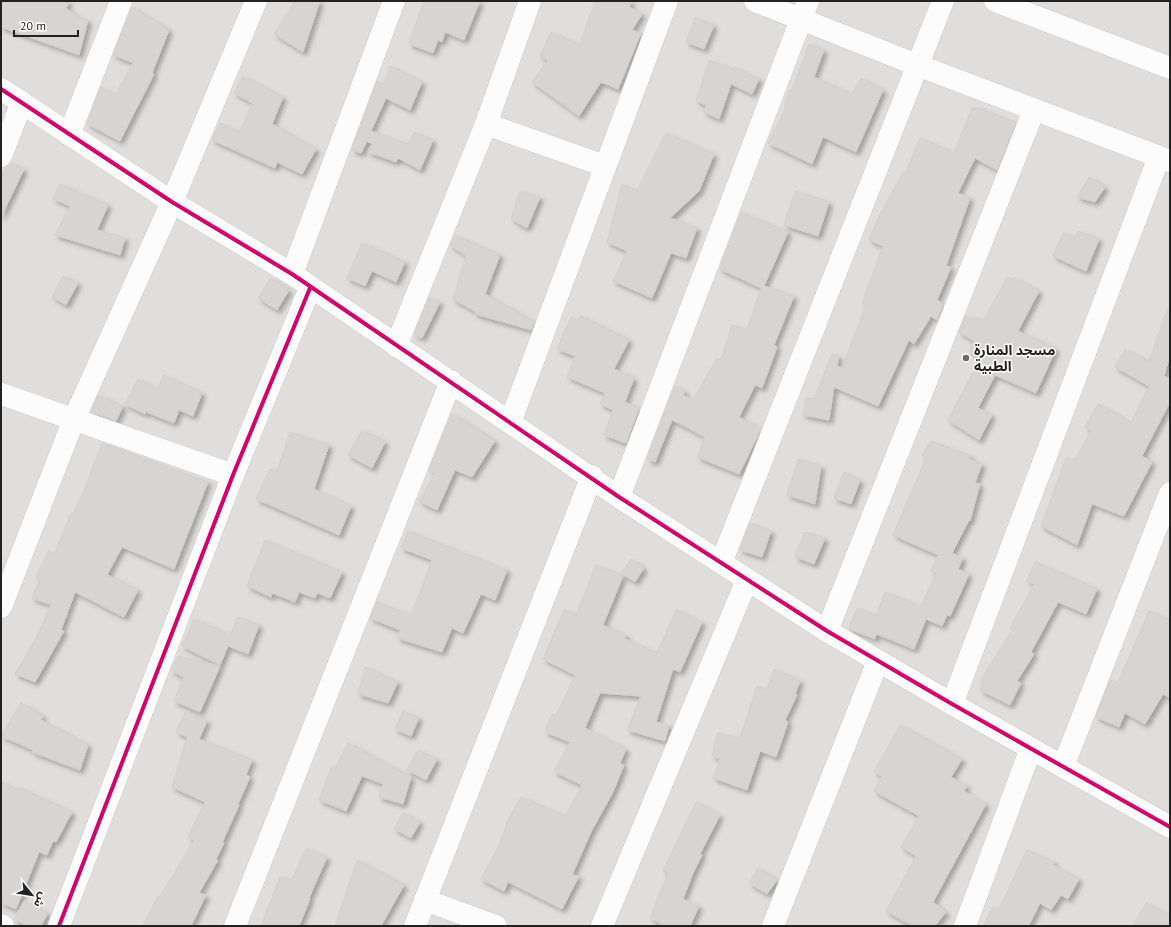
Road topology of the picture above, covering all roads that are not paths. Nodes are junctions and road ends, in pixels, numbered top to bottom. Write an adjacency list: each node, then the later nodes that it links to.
1 (121, 1): 16 (street)
2 (256, 1): 20 (street)
3 (394, 1): 21 (street)
4 (530, 1): 15 (street)
5 (667, 1): 19 (street)
6 (754, 1): 9 (street)
7 (943, 1): 10 (street)
8 (995, 1): 11 (street)
9 (804, 10): 10 (street); 31 (street)
10 (917, 65): 14 (street); 32 (street)
11 (1170, 68)
12 (1, 89): 13 (street)
13 (22, 102): 16 (street); 17 (street)
14 (1034, 110): 18 (street); 35 (street)
15 (486, 124): 19 (street); 23 (street)
16 (69, 135): 20 (street)
17 (1, 156)
18 (1165, 159): 37 (street)
19 (605, 166): 27 (street)
20 (172, 202): 21 (street); 26 (street)
21 (292, 274): 22 (street)
22 (310, 288): 23 (street); 28 (street)
23 (396, 346): 24 (street)
24 (451, 381): 27 (street); 43 (street)
25 (1, 394): 26 (street)
26 (74, 419): 28 (street); 34 (street)
27 (510, 423): 29 (street)
28 (233, 474): 42 (street)
29 (592, 476): 31 (street); 41 (street)
30 (1170, 493): 39 (street)
31 (619, 497): 32 (street)
32 (721, 563): 33 (street)
33 (747, 580): 35 (street); 46 (street)
34 (1, 608)
35 (827, 631): 36 (street)
36 (878, 660): 37 (street); 47 (street)
37 (952, 704): 38 (street)
38 (1031, 748): 39 (street); 48 (street)
39 (1064, 767): 40 (street)
40 (1170, 827)
41 (425, 900): 44 (street); 45 (street)
42 (60, 926)
43 (235, 926)
44 (415, 926)
45 (496, 926)
46 (602, 926)
47 (773, 926)
48 (965, 926)

